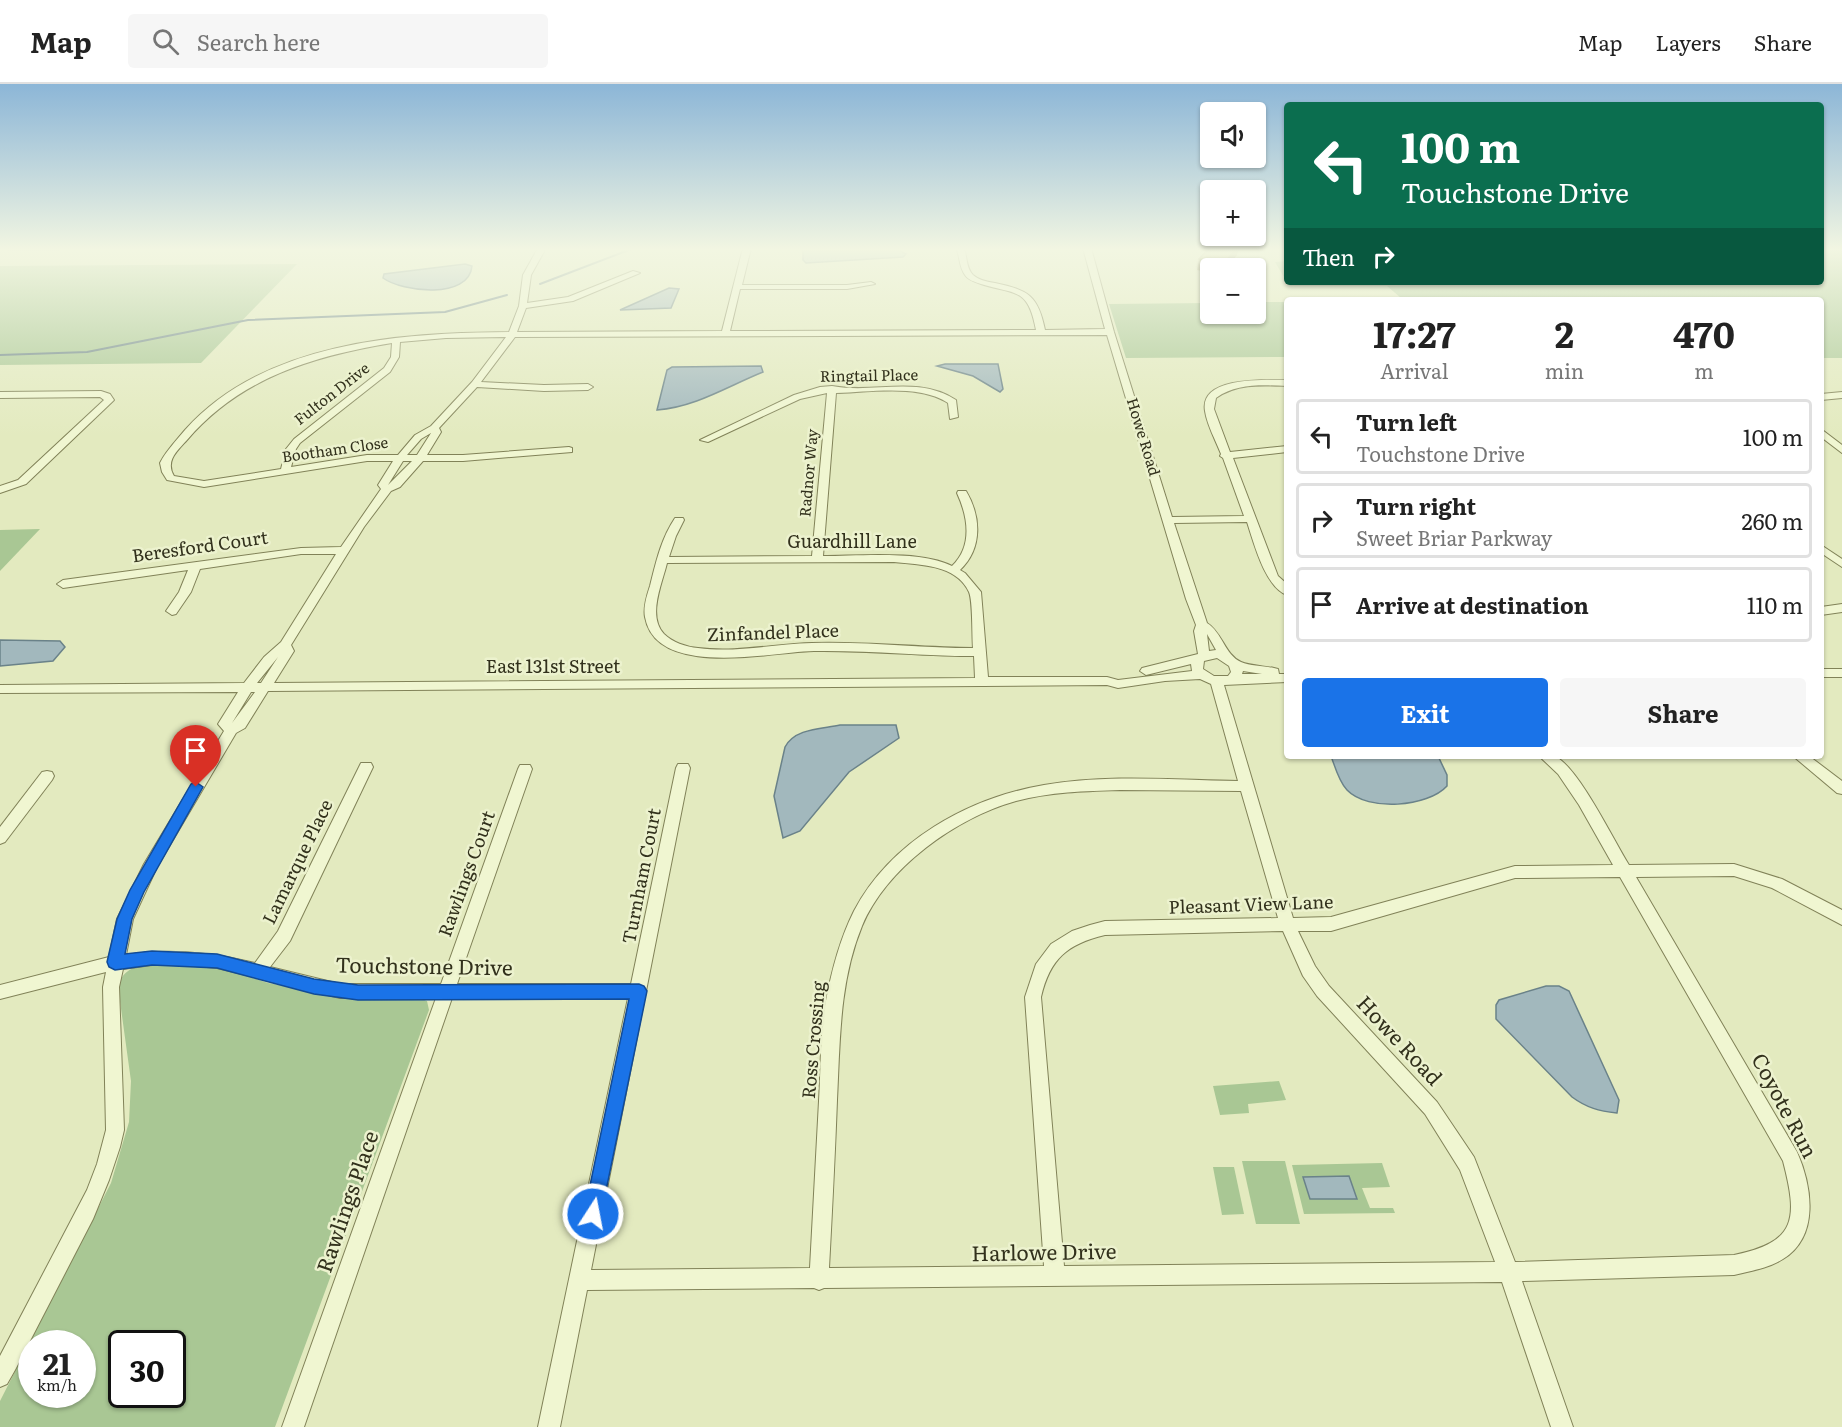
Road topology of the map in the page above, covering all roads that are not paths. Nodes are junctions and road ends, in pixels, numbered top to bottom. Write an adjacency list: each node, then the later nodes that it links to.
1 (521, 311): 7 (street)
2 (731, 311): 8 (street)
3 (1035, 311): 6 (street)
4 (1104, 311): 5 (street, Howe Road)
5 (1110, 332): 6 (street); 33 (street, Howe Road)
6 (1041, 333): 8 (street)
7 (512, 335): 8 (street); 9 (street); 11 (street)
8 (725, 335)
9 (396, 340): 27 (street, Fulton Drive); 27 (street, Bootham Close)
10 (1284, 383): 25 (street)
11 (475, 384): 12 (street); 18 (street)
12 (588, 387)
13 (832, 389): 17 (street, Ringtail Place); 20 (street, Ringtail Place); 36 (street, Radnor Way)
14 (1842, 395): 16 (street)
15 (0, 396): 29 (street)
16 (1824, 398)
17 (953, 417)
18 (434, 428): 24 (street); 26 (street)
19 (1824, 435): 23 (street)
20 (705, 440)
21 (1284, 449): 25 (street)
22 (569, 450): 26 (street, Bootham Close)
23 (1842, 450)
24 (402, 456): 26 (street, Bootham Close); 27 (street, Bootham Close); 28 (street)
25 (1225, 456): 31 (street)
26 (421, 457): 28 (street)
27 (285, 472)
28 (387, 489): 34 (street)
29 (0, 490)
30 (962, 493): 40 (street)
31 (1250, 519): 33 (street); 42 (street)
32 (679, 520): 37 (street, Zinfandel Place)
33 (1168, 520): 46 (street, Howe Road)
34 (343, 550): 39 (street, Beresford Court); 47 (street)
35 (1824, 550): 38 (street)
36 (817, 559): 37 (street, Guardhill Lane); 40 (street, Guardhill Lane)
37 (663, 560): 48 (street, Zinfandel Place)
38 (1842, 564)
39 (195, 566): 41 (street, Beresford Court); 44 (street)
40 (954, 570): 48 (street, Guardhill Lane)
41 (63, 584)
42 (1284, 588)
43 (1842, 608): 45 (street)
44 (172, 611)
45 (1824, 611)
46 (1202, 625): 49 (street, Howe Road); 50 (street, Howe Road)
47 (285, 645): 58 (street); 59 (street)
48 (980, 652): 57 (street, Guardhill Lane)
49 (1202, 657): 50 (street, East 131st Street); 55 (street, Howe Road); 56 (street, East 131st Street)
50 (1231, 661): 53 (street, East 131st Street); 55 (street)
51 (1824, 673): 52 (street)
52 (1842, 673)
53 (1284, 676)
54 (1284, 677): 55 (street, East 131st Street)
55 (1216, 679): 56 (street, East 131st Street); 68 (street, Howe Road)
56 (1107, 681): 57 (street, East 131st Street)
57 (982, 682): 59 (street, East 131st Street)
58 (250, 687): 59 (street, East 131st Street); 60 (street, East 131st Street); 61 (street)
59 (265, 687): 61 (street)
60 (0, 689)
61 (231, 730): 74 (street)
62 (1549, 759): 71 (street, Coyote Run)
63 (1804, 759): 69 (street)
64 (366, 767): 75 (street, Lamarque Place)
65 (683, 768): 76 (street, Turnham Court)
66 (525, 769): 78 (street, Rawlings Court)
67 (47, 776): 70 (street)
68 (1246, 786): 73 (street, Howe Road); 82 (street, Ross Crossing)
69 (1842, 789)
70 (0, 838)
71 (1624, 870): 72 (street, Pleasant View Lane); 73 (street, Pleasant View Lane); 79 (street, Coyote Run)
72 (1842, 918)
73 (1288, 926): 79 (street, Howe Road); 80 (street, Pleasant View Lane)
74 (115, 962): 75 (street, Touchstone Drive); 77 (street, Touchstone Drive); 83 (street)
75 (258, 971): 78 (street, Touchstone Drive)
76 (639, 991): 78 (street, Touchstone Drive); 81 (street, Turnham Court)
77 (0, 992)
78 (446, 992): 84 (street, Rawlings Place)
79 (1509, 1272): 80 (street, Harlowe Drive); 86 (street, Howe Road)
80 (1055, 1277): 82 (street, Harlowe Drive)
81 (580, 1280): 82 (street, Harlowe Drive); 85 (street, Turnham Court)
82 (819, 1280)
83 (0, 1377)
84 (293, 1427)
85 (549, 1427)
86 (1562, 1427)

